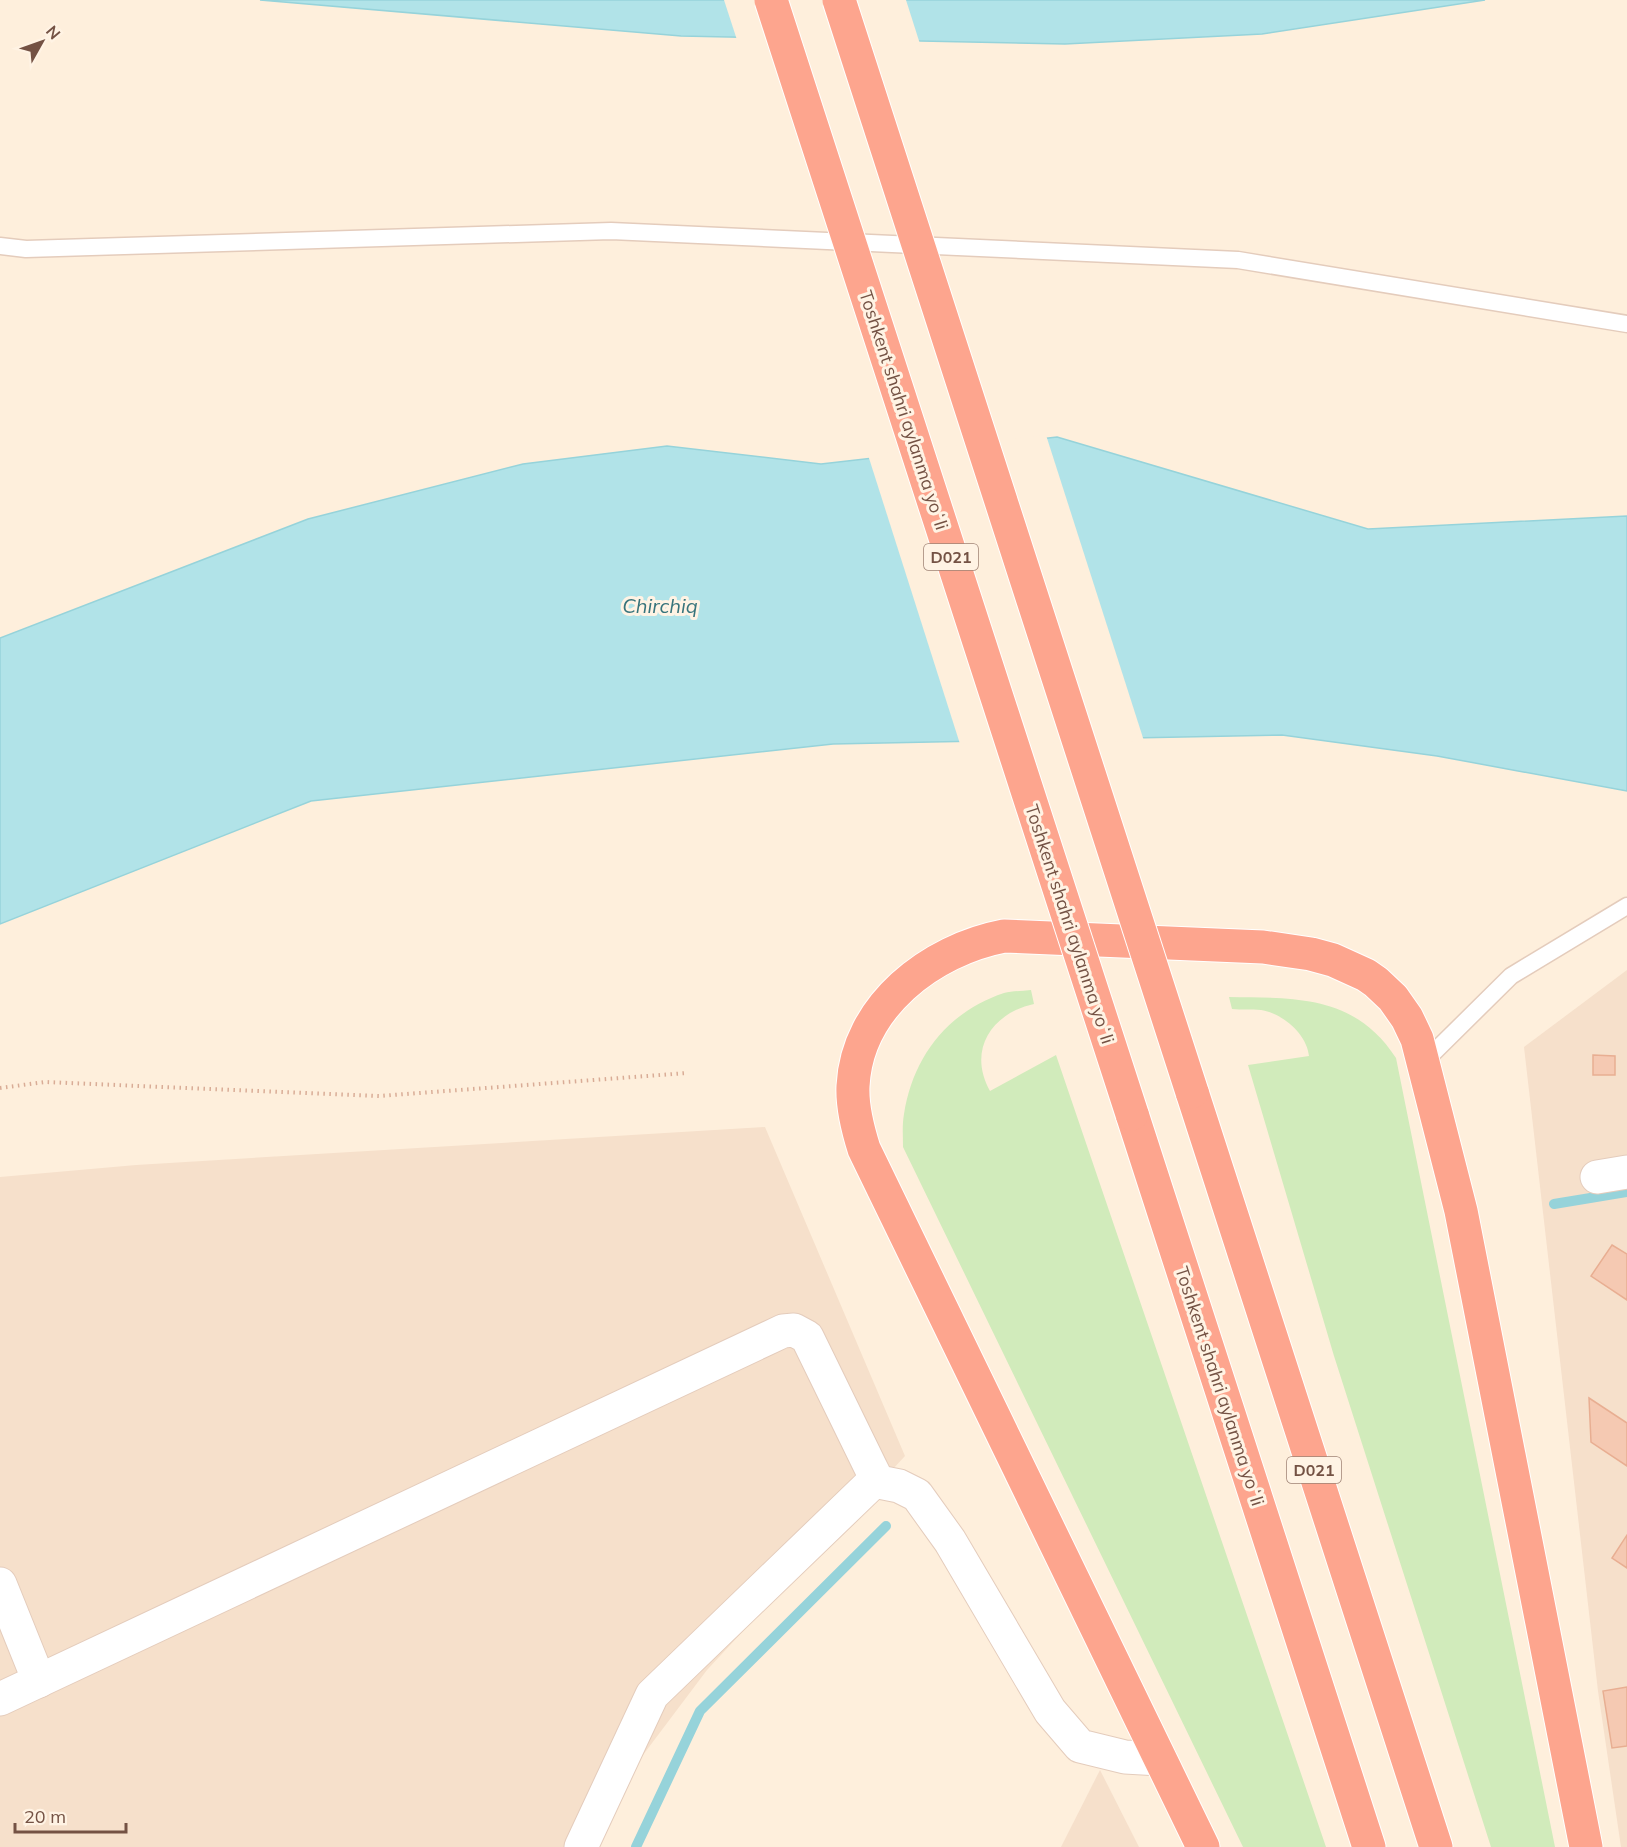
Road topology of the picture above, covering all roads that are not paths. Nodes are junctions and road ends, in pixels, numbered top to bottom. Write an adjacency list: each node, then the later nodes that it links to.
1 (771, 0): 14 (highway, Toshkent shahri aylanma yoʻli / D021, bridge)
2 (839, 0): 15 (highway, D021, bridge)
3 (0, 246): 4 (lane)
4 (1627, 324)
5 (1627, 906): 6 (lane)
6 (1423, 1063): 11 (highway); 16 (highway)
7 (873, 1481): 9 (street); 11 (street); 12 (street)
8 (0, 1584): 9 (street)
9 (39, 1681): 10 (street)
10 (0, 1699)
11 (1160, 1759): 13 (highway)
12 (581, 1847)
13 (1203, 1847)
14 (1369, 1847)
15 (1436, 1847)
16 (1586, 1847)

